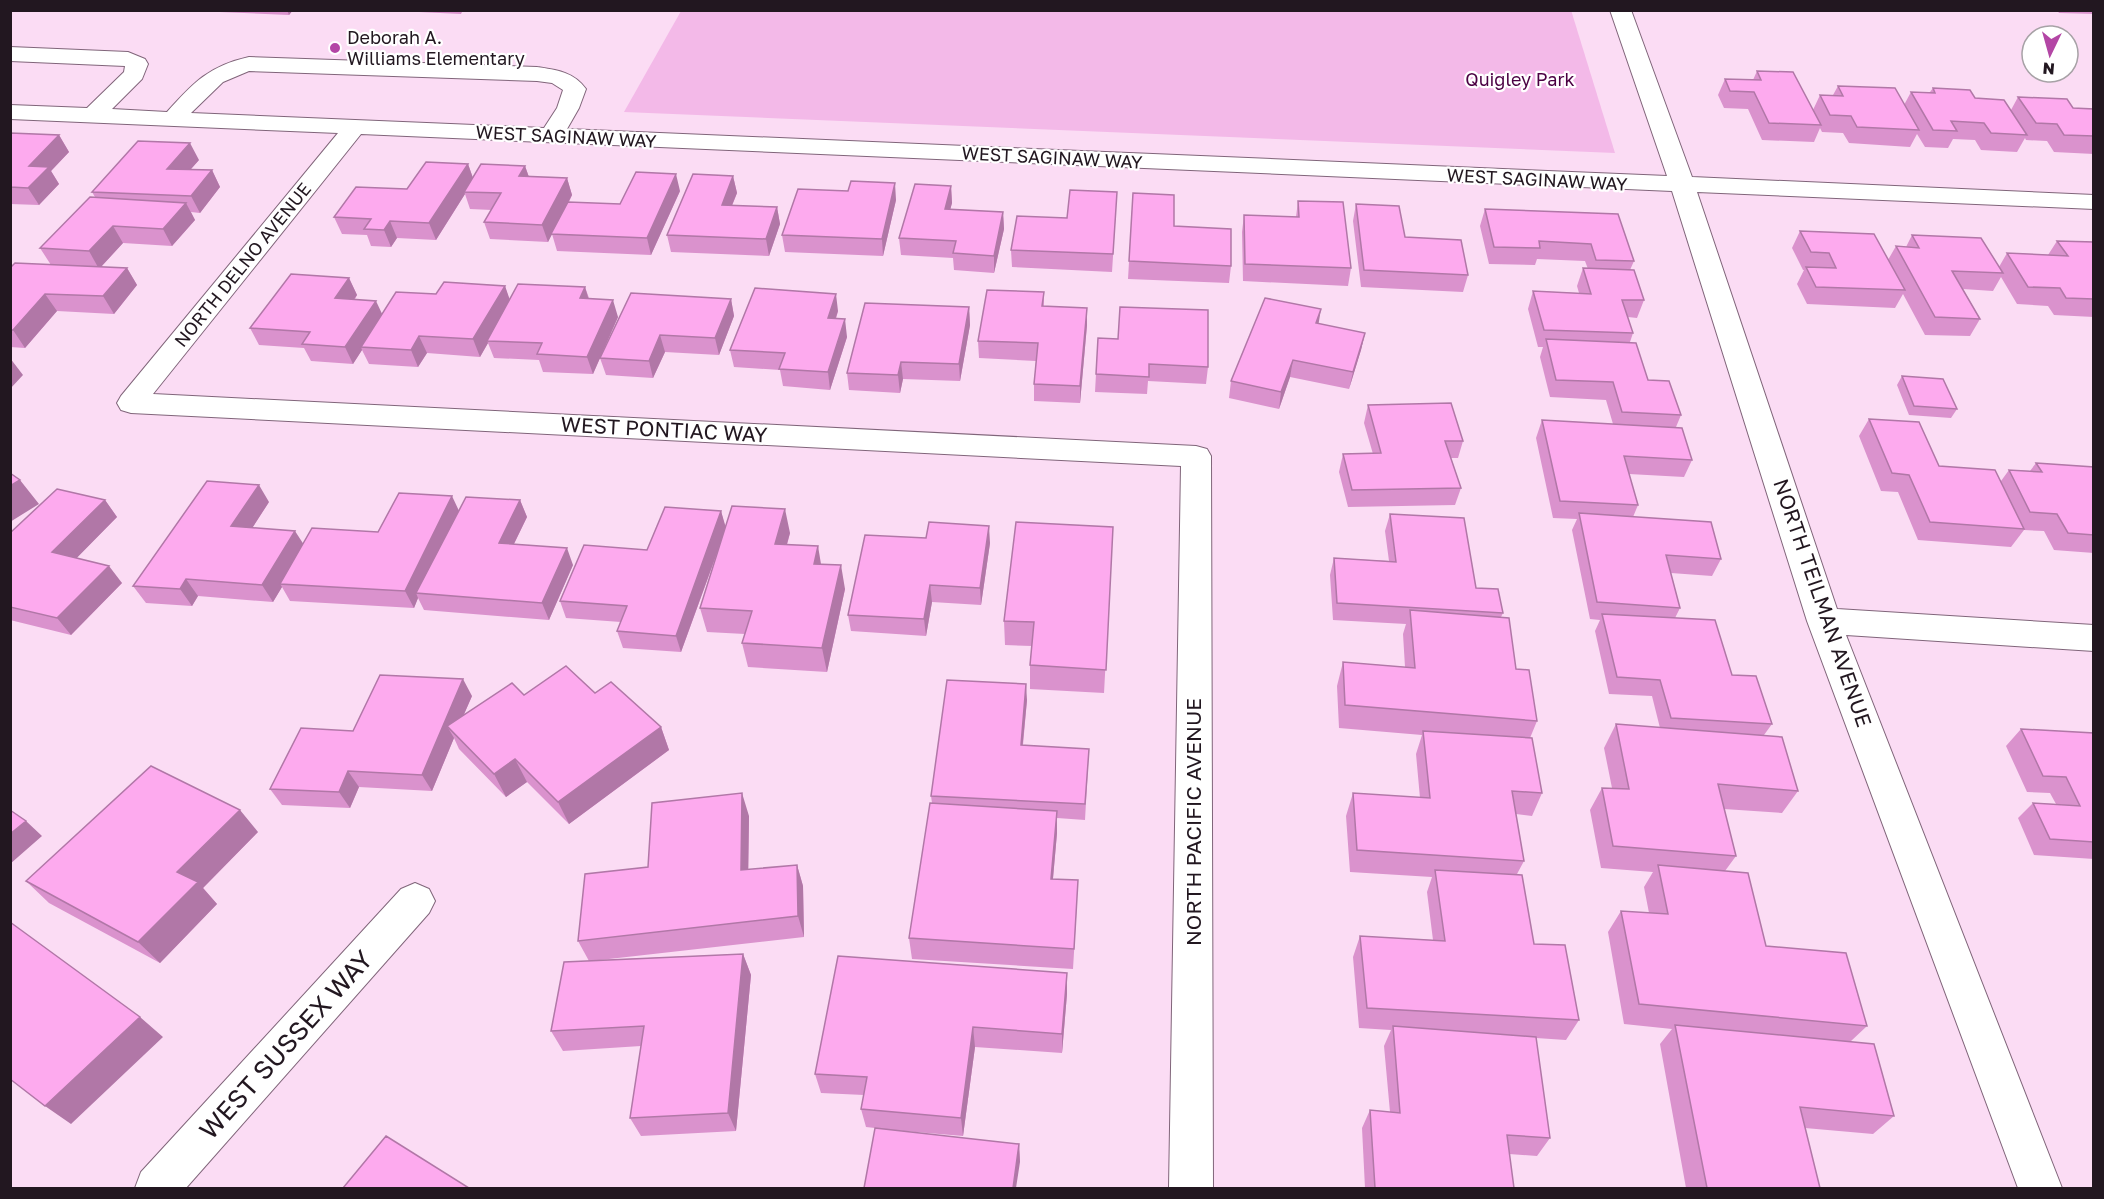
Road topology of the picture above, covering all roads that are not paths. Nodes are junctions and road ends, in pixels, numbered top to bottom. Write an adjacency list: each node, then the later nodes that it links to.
1 (1620, 10): 8 (street, NORTH TEILMAN AVENUE)
2 (10, 54): 4 (street)
3 (10, 112): 4 (street, WEST SAGINAW WAY)
4 (93, 116): 5 (street, WEST SAGINAW WAY)
5 (173, 119): 6 (street, WEST SAGINAW WAY); 7 (street)
6 (355, 127): 7 (street, WEST SAGINAW WAY); 10 (street, NORTH DELNO AVENUE)
7 (551, 136): 8 (street, WEST SAGINAW WAY)
8 (1683, 186): 9 (street, WEST SAGINAW WAY); 12 (street, NORTH TEILMAN AVENUE)
9 (2094, 202)
10 (131, 403): 11 (street, WEST PONTIAC WAY)
11 (1196, 456): 16 (street, NORTH PACIFIC AVENUE)
12 (1824, 621): 13 (street); 17 (street, NORTH TEILMAN AVENUE)
13 (2094, 638)
14 (415, 901): 15 (street, WEST SUSSEX WAY)
15 (157, 1188)
16 (1191, 1188)
17 (2040, 1188)

